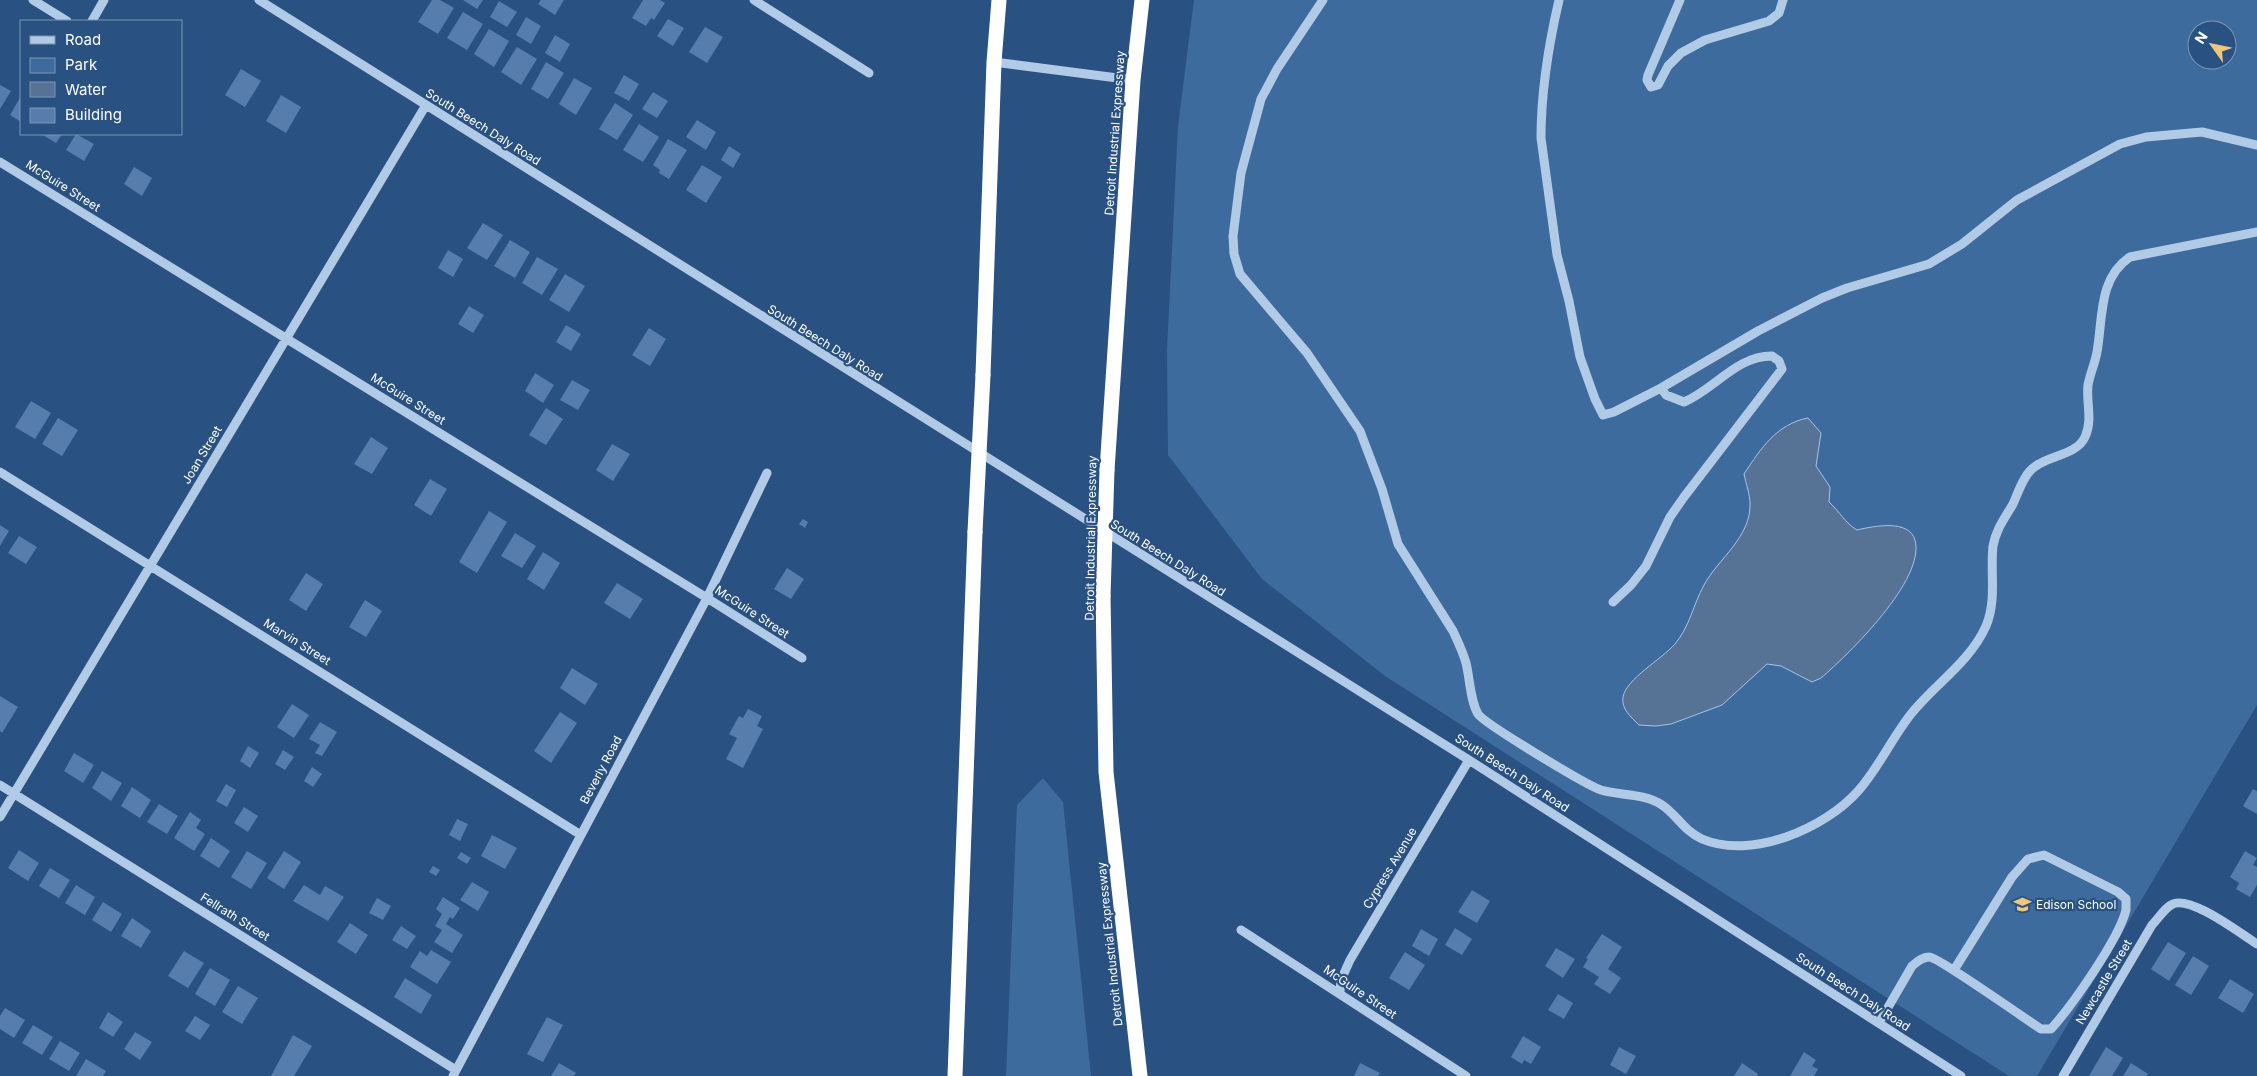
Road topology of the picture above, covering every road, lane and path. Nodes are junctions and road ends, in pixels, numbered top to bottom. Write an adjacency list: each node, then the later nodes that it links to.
1 (32, 0): 11 (street)
2 (104, 0): 12 (street)
3 (259, 0): 16 (street, South Beech Daly Road)
4 (754, 0): 14 (street)
5 (999, 0): 13 (highway)
6 (1142, 0): 15 (highway, Detroit Industrial Expressway)
7 (1323, 0): 19 (street)
8 (1559, 0): 21 (street)
9 (1680, 0): 10 (street)
10 (1783, 0)
11 (65, 20)
12 (93, 20)
13 (994, 62): 15 (street); 39 (highway, bridge)
14 (869, 73)
15 (1132, 80): 40 (highway, Detroit Industrial Expressway, bridge)
16 (426, 106): 20 (street, Joan Street); 28 (street, South Beech Daly Road)
17 (2257, 145): 21 (street)
18 (0, 162): 20 (street, McGuire Street)
19 (2257, 232)
20 (286, 339): 24 (street, Joan Street); 25 (street, McGuire Street)
21 (1661, 388): 26 (street)
22 (0, 472): 24 (street, Marvin Street)
23 (767, 473): 25 (street, Beverly Road)
24 (151, 565): 30 (street, Joan Street); 32 (street, Marvin Street)
25 (707, 598): 27 (street, McGuire Street); 32 (street, Beverly Road)
26 (1613, 602)
27 (802, 658)
28 (1469, 760): 36 (street, Cypress Avenue); 37 (street, South Beech Daly Road)
29 (0, 785): 30 (street, Fellrath Street)
30 (14, 794): 31 (street, Joan Street); 38 (street, Fellrath Street)
31 (0, 817)
32 (581, 835): 38 (street, Beverly Road)
33 (1241, 930): 36 (street, McGuire Street)
34 (2257, 944): 43 (street, Newcastle Street)
35 (1954, 970): 35 (street); 37 (street)
36 (1340, 992): 41 (street, McGuire Street)
37 (1879, 1023): 42 (street, South Beech Daly Road)
38 (455, 1073)
39 (955, 1076)
40 (1140, 1076)
41 (1466, 1076)
42 (1961, 1076)
43 (2063, 1076)

